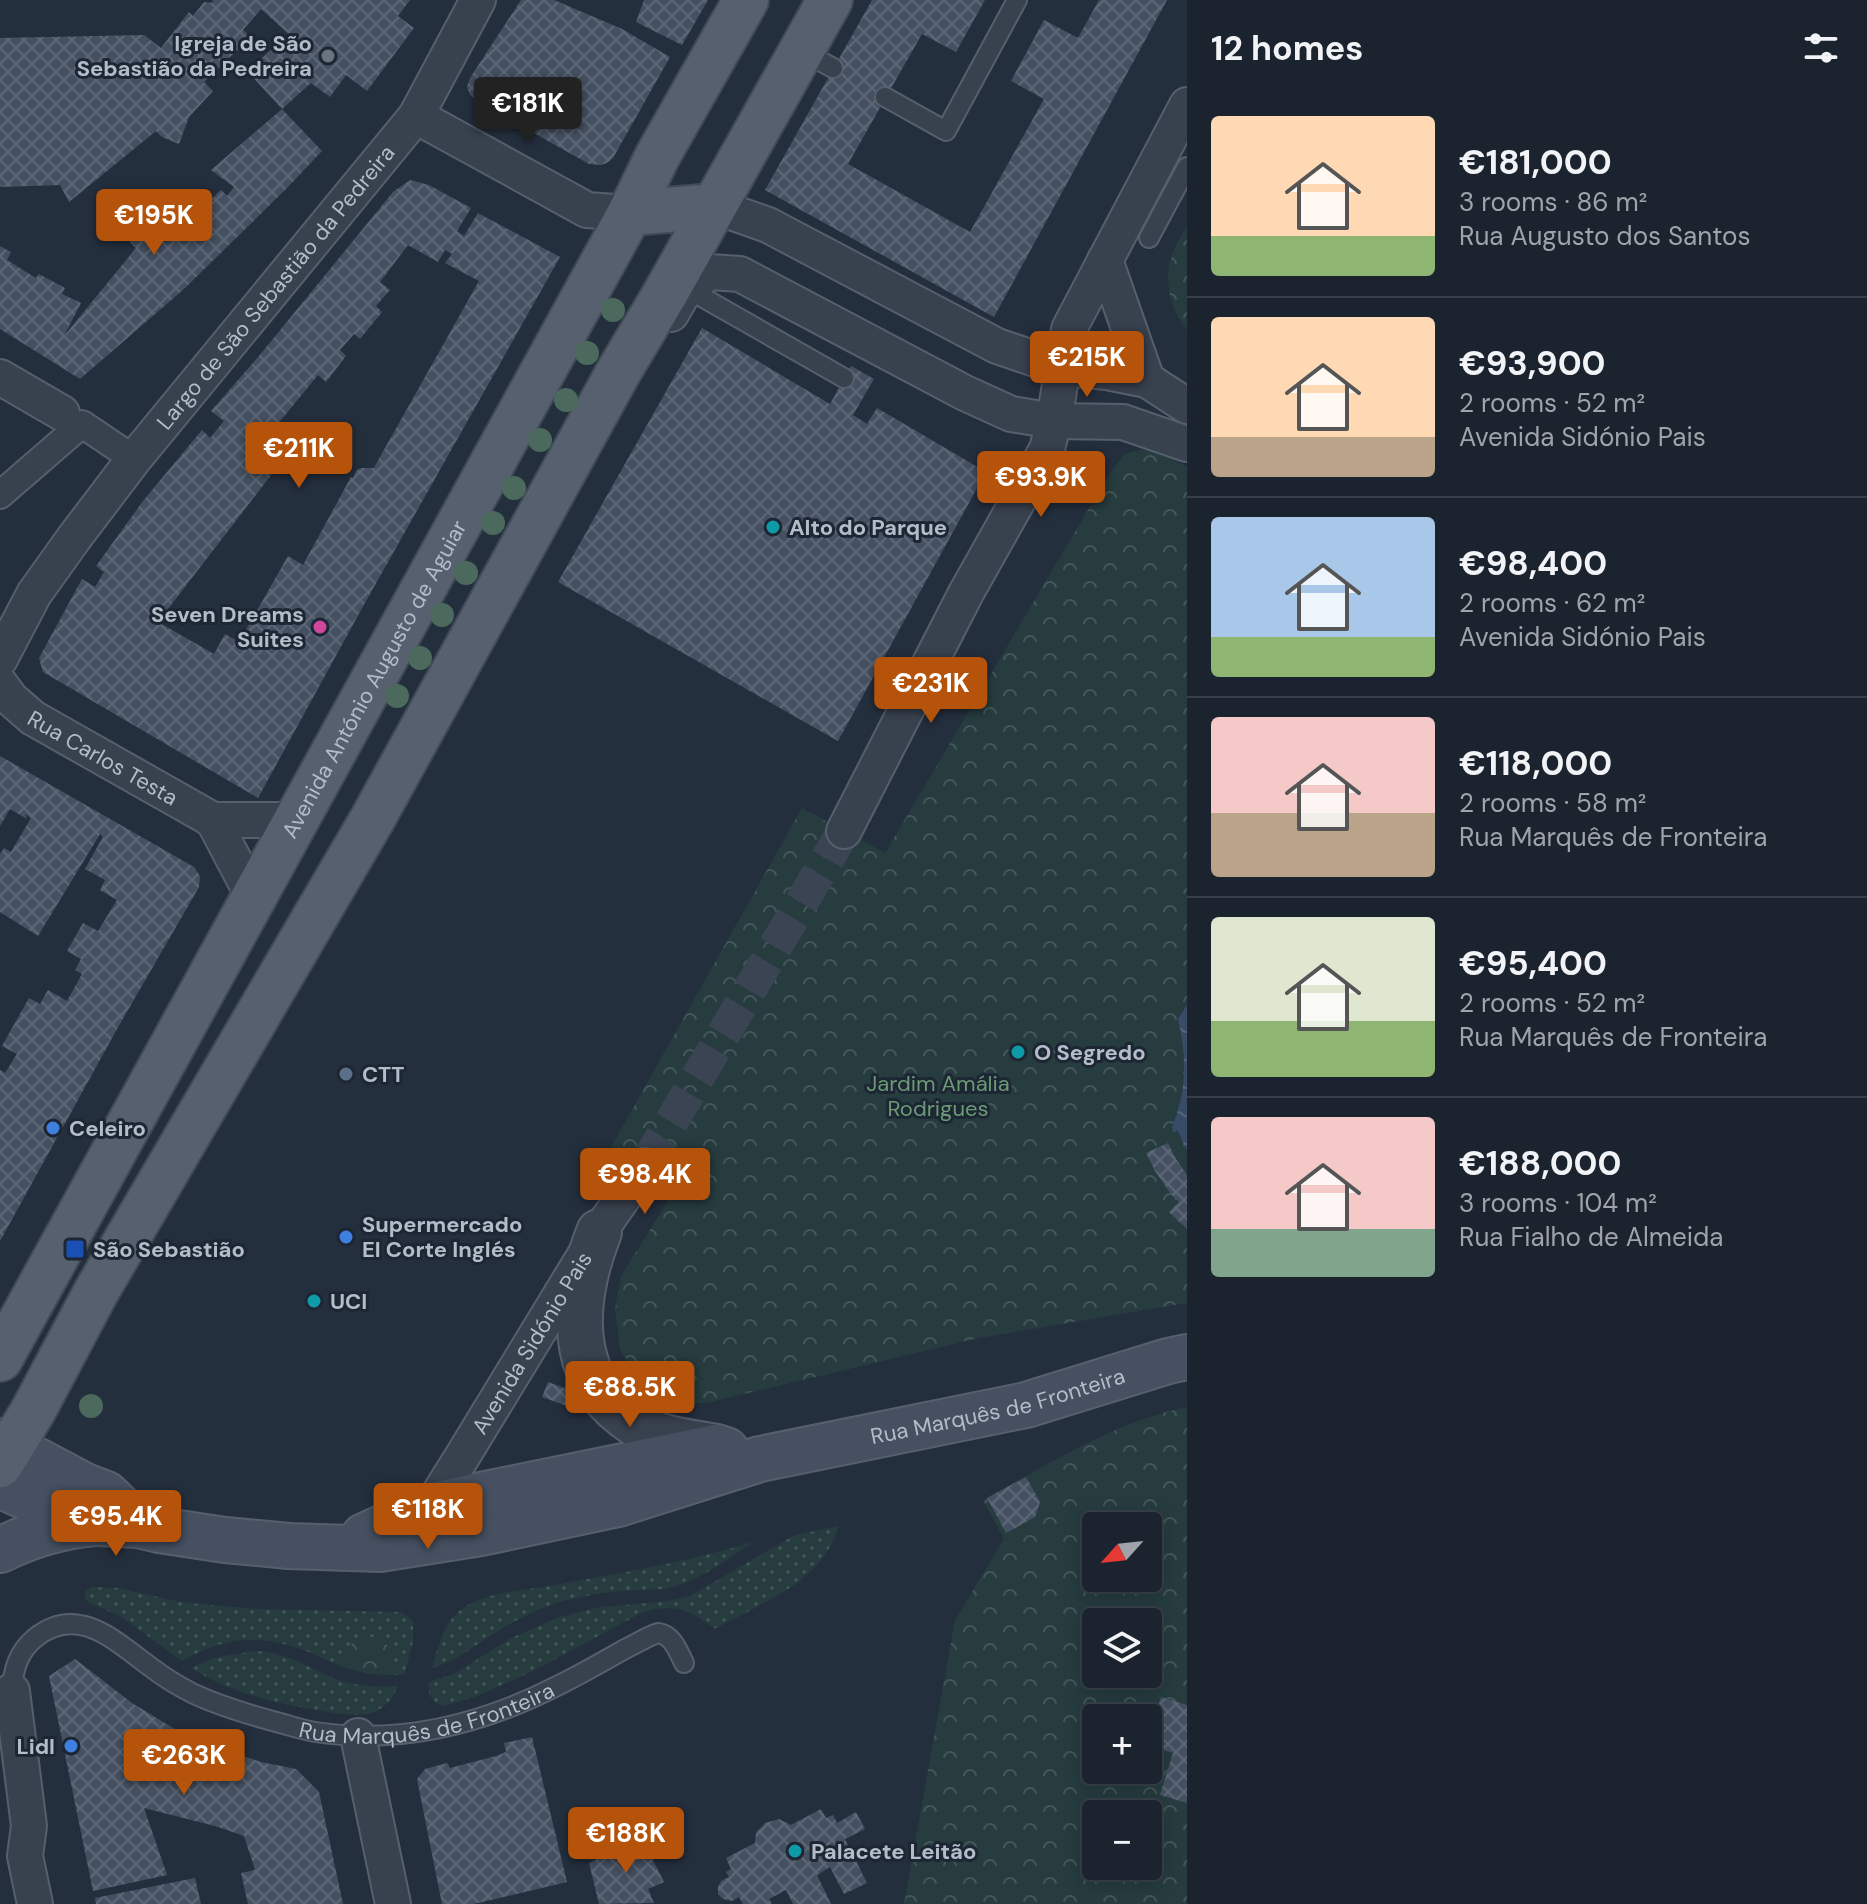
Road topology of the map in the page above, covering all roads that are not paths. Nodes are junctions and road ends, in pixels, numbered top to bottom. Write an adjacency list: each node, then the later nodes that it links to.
1 (478, 0): 7 (street, Largo de São Sebastião da Pedreira)
2 (746, 0): 10 (main road, Avenida António Augusto de Aguiar)
3 (830, 0): 9 (main road)
4 (1017, 0): 5 (lane)
5 (885, 97)
6 (1187, 105): 12 (street)
7 (416, 116): 10 (street); 22 (street, Largo de São Sebastião da Pedreira)
8 (1187, 167): 11 (lane)
9 (714, 206): 10 (main road); 13 (main road); 14 (street)
10 (630, 213): 28 (main road, Avenida António Augusto de Aguiar)
11 (1149, 238)
12 (1105, 260): 14 (street); 17 (street)
13 (669, 301): 16 (lane); 20 (street); 26 (main road)
14 (1062, 368): 17 (street); 20 (street)
15 (0, 377): 19 (street)
16 (844, 378)
17 (1147, 380): 18 (street)
18 (1187, 406)
19 (72, 419): 22 (street); 23 (street)
20 (1054, 421): 21 (street); 29 (street)
21 (1187, 444)
22 (134, 459): 24 (street, Largo de São Sebastião da Pedreira)
23 (0, 495)
24 (0, 659)
25 (0, 684): 27 (street, Rua Carlos Testa)
26 (373, 818): 28 (main road); 37 (main road)
27 (213, 820): 28 (street, Rua Carlos Testa); 30 (street)
28 (296, 820): 30 (main road, Avenida António Augusto de Aguiar)
29 (844, 831)
30 (254, 898): 34 (main road, Avenida António Augusto de Aguiar)
31 (645, 1166): 32 (street, Avenida Sidónio Pais)
32 (599, 1232): 35 (street); 38 (street, Avenida Sidónio Pais)
33 (1187, 1357): 36 (main road, Rua Marquês de Fronteira)
34 (0, 1359)
35 (716, 1447): 36 (main road, Rua Marquês de Fronteira); 38 (main road, Rua Marquês de Fronteira)
36 (760, 1459): 40 (main road, Rua Marquês de Fronteira)
37 (3, 1460): 39 (main road)
38 (432, 1505): 40 (main road, Rua Marquês de Fronteira)
39 (117, 1524): 40 (main road, Rua Marquês de Fronteira); 41 (main road)
40 (360, 1548)
41 (0, 1550)
42 (684, 1663): 44 (lane, Rua Marquês de Fronteira)
43 (12, 1691): 44 (lane, Rua Marquês de Fronteira); 45 (street)
44 (358, 1736): 46 (street)
45 (35, 1904)
46 (393, 1904)

